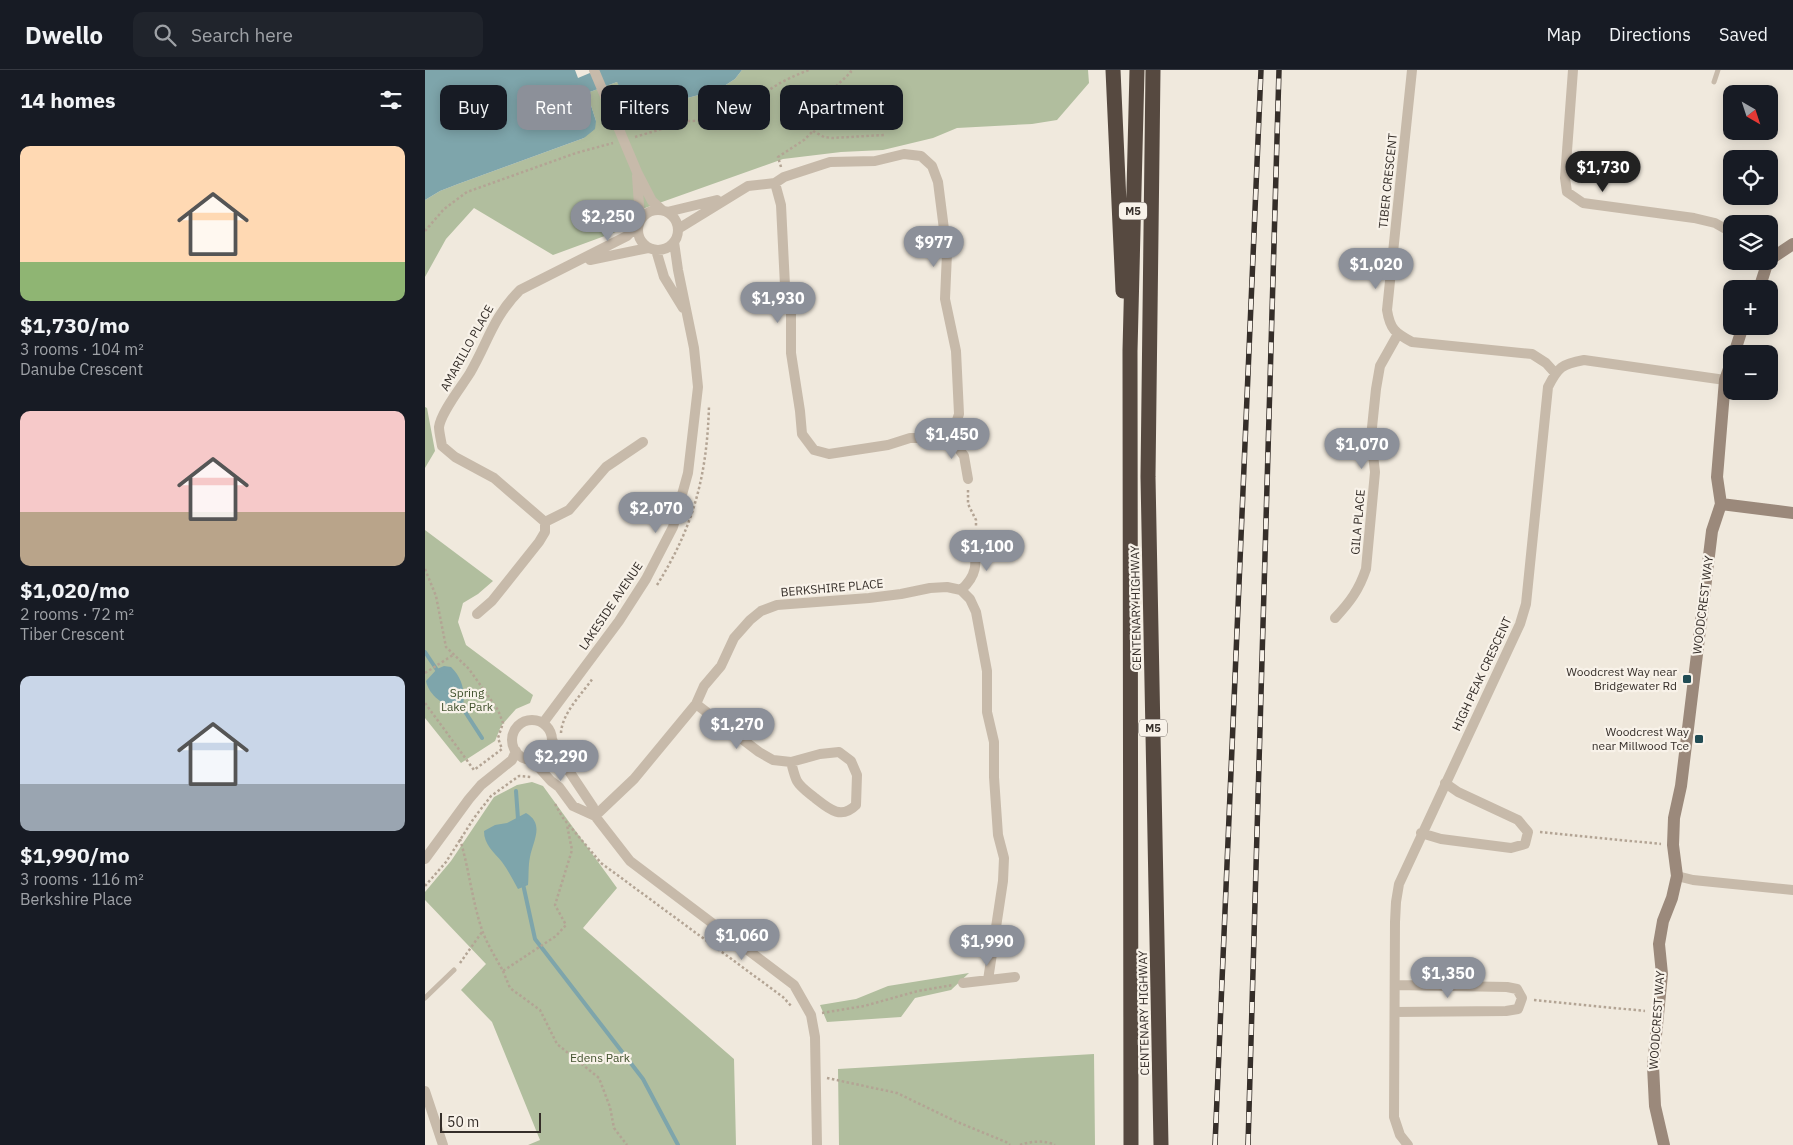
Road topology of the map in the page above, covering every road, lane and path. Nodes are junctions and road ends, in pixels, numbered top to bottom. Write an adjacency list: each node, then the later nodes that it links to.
1 (593, 70): 13 (street)
2 (809, 70): 13 (path)
3 (849, 70): 11 (path)
4 (1113, 70): 29 (highway)
5 (1137, 70): 29 (highway, CENTENARY HIGHWAY / M5)
6 (1153, 70): 89 (highway, CENTENARY HIGHWAY / M5)
7 (1412, 70): 28 (street, TIBER CRESCENT)
8 (1573, 70): 19 (street)
9 (1718, 70): 10 (lane)
10 (1714, 82)
11 (813, 131): 12 (path); 15 (path)
12 (884, 134)
13 (624, 141): 14 (street); 21 (path)
14 (637, 172): 17 (street); 18 (street)
15 (779, 180): 16 (street); 33 (street); 33 (street)
16 (735, 195): 17 (street); 20 (street)
17 (664, 211): 18 (street); 20 (street)
18 (639, 222): 24 (street); 26 (street, AMARILLO PLACE)
19 (1723, 228)
20 (678, 229): 22 (street)
21 (425, 231)
22 (674, 242): 24 (street); 27 (street, LAKESIDE AVENUE)
23 (1793, 244): 25 (street)
24 (652, 249): 26 (street, AMARILLO PLACE); 27 (street, LAKESIDE AVENUE)
25 (1778, 254)
26 (574, 264): 38 (street, AMARILLO PLACE)
27 (687, 315): 48 (street, LAKESIDE AVENUE)
28 (1398, 334): 30 (street); 43 (street, GILA PLACE)
29 (1131, 351): 88 (highway, CENTENARY HIGHWAY / M5)
30 (1555, 373): 31 (street); 54 (street, HIGH PEAK CRESCENT)
31 (1723, 380)
32 (1723, 400): 36 (street, WOODCREST WAY)
33 (949, 435): 35 (street)
34 (643, 442): 38 (street)
35 (967, 479): 39 (path)
36 (1721, 504): 37 (street); 61 (street, WOODCREST WAY)
37 (1793, 513)
38 (545, 522): 42 (street)
39 (974, 539): 41 (street)
40 (425, 569): 44 (path)
41 (961, 590): 47 (street, BERKSHIRE PLACE); 70 (street)
42 (477, 614)
43 (1335, 618)
44 (453, 655): 45 (path); 46 (path)
45 (425, 673)
46 (425, 703)
47 (696, 704): 52 (street); 56 (street, BERKSHIRE PLACE)
48 (543, 723): 49 (street); 50 (street)
49 (552, 739): 51 (street); 56 (street)
50 (516, 751): 51 (street); 62 (street)
51 (532, 760): 56 (street)
52 (791, 762): 52 (street)
53 (534, 777): 60 (path)
54 (1445, 783): 58 (street); 59 (street, HIGH PEAK CRESCENT)
55 (553, 799): 57 (path)
56 (595, 816): 78 (street)
57 (567, 823): 68 (path); 73 (path)
58 (1528, 832): 59 (street); 61 (path)
59 (1421, 833): 72 (street, HIGH PEAK CRESCENT)
60 (460, 839): 64 (path); 66 (path)
61 (1673, 844): 63 (street, WOODCREST WAY)
62 (425, 859)
63 (1677, 876): 65 (street); 77 (street, WOODCREST WAY)
64 (425, 886)
65 (1793, 890)
66 (483, 932): 67 (path); 68 (path)
67 (455, 970): 74 (lane)
68 (503, 971): 83 (path)
69 (1015, 977): 70 (street)
70 (988, 980): 71 (street)
71 (963, 983): 78 (path)
72 (1395, 985): 75 (street); 76 (street, HIGH PEAK CRESCENT)
73 (783, 997)
74 (425, 998)
75 (1522, 998): 76 (street); 77 (path)
76 (1395, 1012): 90 (street, HIGH PEAK CRESCENT)
77 (1658, 1012): 81 (street, WOODCREST WAY)
78 (811, 1015): 79 (street)
79 (816, 1075): 84 (street); 85 (path)
80 (425, 1091): 82 (street)
81 (1661, 1144)
82 (443, 1145)
83 (627, 1145)
84 (817, 1145)
85 (1010, 1145)
86 (1021, 1145): 87 (path)
87 (1055, 1145)
88 (1131, 1145)
89 (1161, 1145)
90 (1408, 1145)

